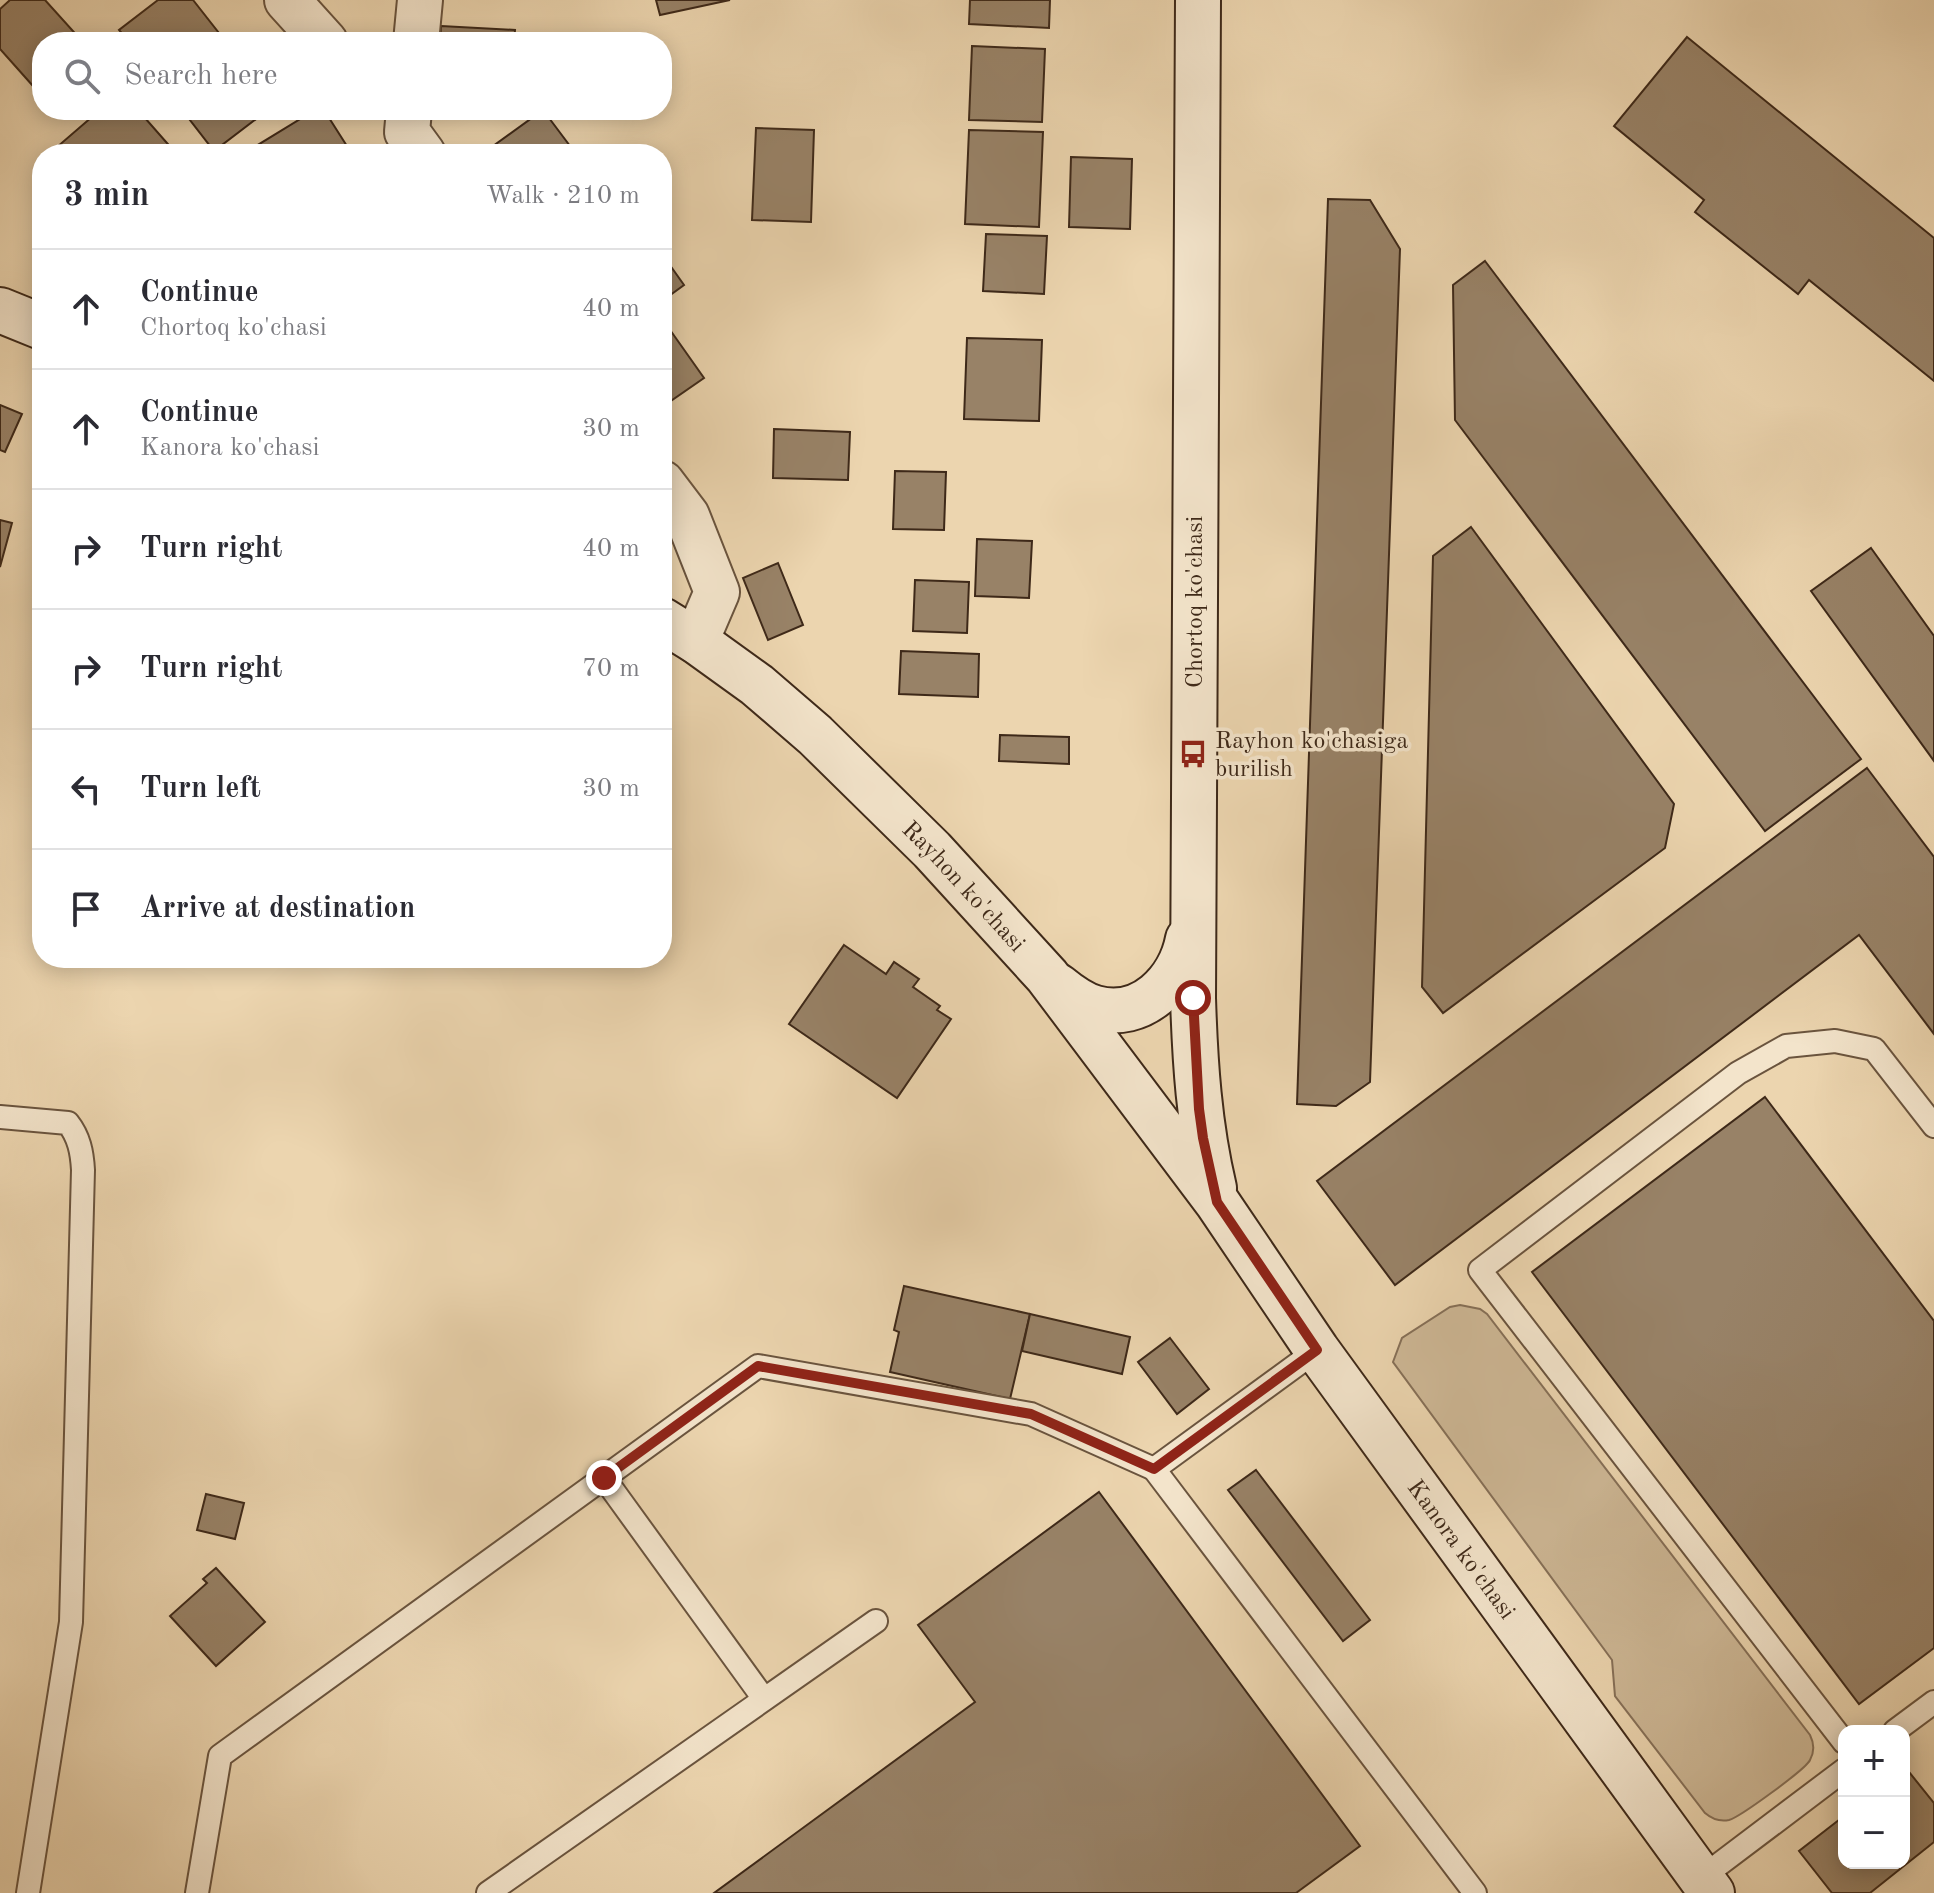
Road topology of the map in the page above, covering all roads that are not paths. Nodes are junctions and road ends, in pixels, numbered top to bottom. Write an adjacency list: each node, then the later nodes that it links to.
1 (287, 0): 4 (street)
2 (420, 0): 5 (street)
3 (1198, 0): 10 (street, Chortoq ko'chasi)
4 (316, 32)
5 (417, 32)
6 (0, 310): 7 (street)
7 (32, 323)
8 (672, 496): 9 (street)
9 (679, 630): 11 (street, Rayhon ko'chasi)
10 (1193, 917): 11 (street); 14 (street, Chortoq ko'chasi)
11 (1047, 976): 14 (street, Rayhon ko'chasi)
12 (0, 1117): 25 (lane)
13 (1934, 1126): 22 (lane)
14 (1217, 1202): 15 (street, Kanora ko'chasi)
15 (1317, 1350): 16 (lane); 24 (street, Kanora ko'chasi)
16 (1154, 1469): 17 (lane); 28 (lane)
17 (604, 1478): 19 (lane); 26 (lane)
18 (876, 1621): 19 (lane)
19 (764, 1699): 27 (lane)
20 (1934, 1702): 21 (lane)
21 (1903, 1725)
22 (1838, 1734)
23 (1838, 1775): 24 (lane)
24 (1706, 1886)
25 (28, 1893)
26 (197, 1893)
27 (488, 1893)
28 (1475, 1893)

